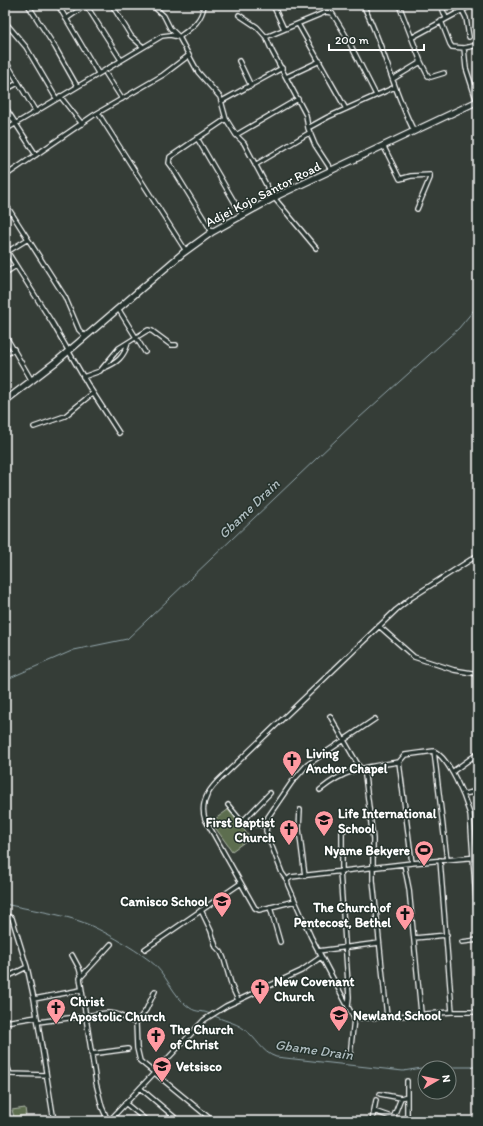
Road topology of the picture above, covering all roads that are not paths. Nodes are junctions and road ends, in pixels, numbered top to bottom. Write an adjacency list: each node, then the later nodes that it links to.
1 (28, 5): 39 (street)
2 (58, 5): 14 (street)
3 (112, 5): 24 (street)
4 (152, 5): 19 (street)
5 (204, 5): 19 (street)
6 (273, 5): 18 (street)
7 (363, 5): 37 (street)
8 (399, 5): 21 (street)
9 (440, 5): 13 (street)
10 (470, 6): 11 (street)
11 (462, 10): 13 (street); 22 (street)
12 (239, 15): 20 (street)
13 (446, 18): 15 (street)
14 (66, 19): 28 (street); 34 (street)
15 (441, 20): 21 (street); 25 (street)
16 (5, 22): 44 (street)
17 (298, 24): 18 (street); 30 (street); 43 (street)
18 (284, 29): 20 (street)
19 (179, 36): 24 (street); 26 (street)
20 (266, 37): 32 (street)
21 (413, 37): 31 (street)
22 (469, 37)
23 (478, 45): 25 (street)
24 (144, 47): 28 (street)
25 (464, 48): 48 (street)
26 (188, 56): 45 (street); 47 (street)
27 (5, 60): 38 (street)
28 (121, 60): 34 (street)
29 (238, 61): 40 (street)
30 (320, 61): 36 (street); 50 (street)
31 (421, 62): 33 (street); 37 (street)
32 (282, 68): 36 (street); 40 (street)
33 (444, 73)
34 (98, 74): 39 (street)
35 (106, 74): 45 (street)
36 (286, 77): 46 (street)
37 (393, 79): 41 (street)
38 (18, 83): 42 (street); 51 (street)
39 (77, 86): 44 (street)
40 (251, 86): 47 (street)
41 (395, 87): 43 (street); 58 (street)
42 (5, 90)
43 (376, 95): 50 (street)
44 (58, 97): 51 (street); 55 (street)
45 (122, 99): 52 (street)
46 (298, 100): 56 (street); 60 (street)
47 (222, 101): 53 (street)
48 (477, 102): 58 (street, Adjei Kojo Santor Road)
49 (5, 107): 54 (street)
50 (346, 109): 56 (street)
51 (36, 112): 54 (street)
52 (98, 113): 55 (street); 75 (street)
53 (226, 119): 60 (street); 61 (street)
54 (16, 124): 57 (street); 63 (street)
55 (82, 124): 63 (street)
56 (308, 128): 59 (street)
57 (5, 130)
58 (414, 132): 62 (street, Adjei Kojo Santor Road)
59 (309, 133): 64 (street); 65 (street)
60 (236, 135): 64 (street)
61 (197, 138): 70 (street); 71 (street)
62 (384, 147): 65 (street, Adjei Kojo Santor Road); 69 (street)
63 (36, 155): 66 (street)
64 (255, 165): 67 (street)
65 (332, 171): 67 (street, Adjei Kojo Santor Road)
66 (5, 176)
67 (274, 198): 70 (street, Adjei Kojo Santor Road); 73 (street)
68 (5, 203): 72 (street)
69 (417, 209)
70 (242, 215): 71 (street, Adjei Kojo Santor Road)
71 (212, 232): 75 (street, Adjei Kojo Santor Road)
72 (28, 239): 74 (street); 80 (street)
73 (316, 248)
74 (6, 250): 76 (street)
75 (186, 250): 78 (street, Adjei Kojo Santor Road)
76 (16, 266): 77 (street); 85 (street)
77 (5, 273)
78 (119, 310): 80 (street, Adjei Kojo Santor Road); 81 (street)
79 (5, 334): 84 (street)
80 (86, 337): 85 (street, Adjei Kojo Santor Road)
81 (135, 338): 82 (street); 83 (street); 86 (street)
82 (128, 344): 88 (street); 88 (street)
83 (176, 345)
84 (14, 349): 87 (street); 90 (street)
85 (69, 352): 89 (street); 90 (street, Adjei Kojo Santor Road)
86 (145, 352)
87 (5, 355)
88 (103, 369): 89 (street)
89 (83, 377): 91 (street)
90 (32, 381): 92 (street, Adjei Kojo Santor Road)
91 (93, 393): 93 (street); 94 (street)
92 (5, 401)
93 (34, 427)
94 (119, 433)
95 (478, 554): 96 (street)
96 (380, 626): 97 (street); 124 (street)
97 (478, 674)
98 (330, 716): 100 (street)
99 (375, 719): 100 (street)
100 (344, 739): 104 (street); 113 (street)
101 (434, 751): 103 (street); 105 (street); 117 (street)
102 (477, 754): 105 (street)
103 (400, 762): 104 (street); 118 (street)
104 (362, 768): 106 (street); 120 (street)
105 (452, 772): 109 (street)
106 (320, 790)
107 (478, 791): 109 (street)
108 (270, 793): 112 (street)
109 (464, 794): 115 (street)
110 (228, 805): 112 (street)
111 (300, 810): 122 (street)
112 (242, 822): 113 (street)
113 (266, 826): 123 (street)
114 (348, 827): 121 (street)
115 (476, 857): 117 (street); 128 (street)
116 (440, 860): 117 (street); 118 (street); 131 (street)
117 (447, 860)
118 (412, 863): 119 (street)
119 (404, 864): 120 (street); 132 (street)
120 (373, 867): 121 (street); 136 (street)
121 (341, 871): 122 (street); 138 (street)
122 (305, 876): 123 (street)
123 (287, 880): 125 (street)
124 (241, 883): 126 (street); 127 (street)
125 (295, 901): 126 (street); 140 (street)
126 (270, 907): 134 (street)
127 (201, 910): 139 (street); 149 (street)
128 (477, 914): 130 (street)
129 (5, 915): 143 (street)
130 (478, 929)
131 (447, 935): 132 (street); 151 (street)
132 (414, 938): 153 (street)
133 (478, 940): 135 (street)
134 (280, 942)
135 (462, 942)
136 (379, 943): 138 (street); 156 (street)
137 (111, 944): 144 (street)
138 (345, 947): 140 (street); 150 (street)
139 (144, 948)
140 (318, 952): 142 (street)
141 (72, 955): 144 (street)
142 (321, 958): 149 (street); 150 (street)
143 (27, 967): 145 (street); 148 (street)
144 (81, 975): 146 (street)
145 (5, 978)
146 (81, 990): 148 (street); 154 (street)
147 (155, 991): 160 (street)
148 (34, 999): 155 (street)
149 (238, 1000): 165 (street)
150 (348, 1007): 157 (street)
151 (452, 1012): 152 (street); 153 (street)
152 (478, 1012)
153 (421, 1013): 156 (street)
154 (85, 1016): 159 (street); 160 (street); 162 (street)
155 (37, 1017): 158 (street); 159 (street)
156 (387, 1017): 157 (street)
157 (354, 1018): 163 (street)
158 (5, 1022)
159 (38, 1022): 166 (street)
160 (136, 1023): 165 (street)
161 (128, 1049): 162 (street)
162 (91, 1054): 179 (street)
163 (350, 1056)
164 (5, 1060): 166 (street)
165 (154, 1071): 168 (street); 182 (street)
166 (46, 1074): 178 (street)
167 (407, 1081): 170 (street)
168 (140, 1088): 173 (street); 181 (street)
169 (380, 1094): 171 (street)
170 (407, 1096): 171 (street); 184 (street)
171 (401, 1098): 176 (street)
172 (376, 1100): 174 (street)
173 (126, 1103): 179 (street); 180 (street)
174 (374, 1111): 176 (street); 183 (street)
175 (5, 1118): 177 (street)
176 (393, 1119)
177 (6, 1121)
178 (54, 1121)
179 (108, 1121)
180 (146, 1121)
181 (179, 1121)
182 (213, 1121)
183 (372, 1121)
184 (407, 1121)

